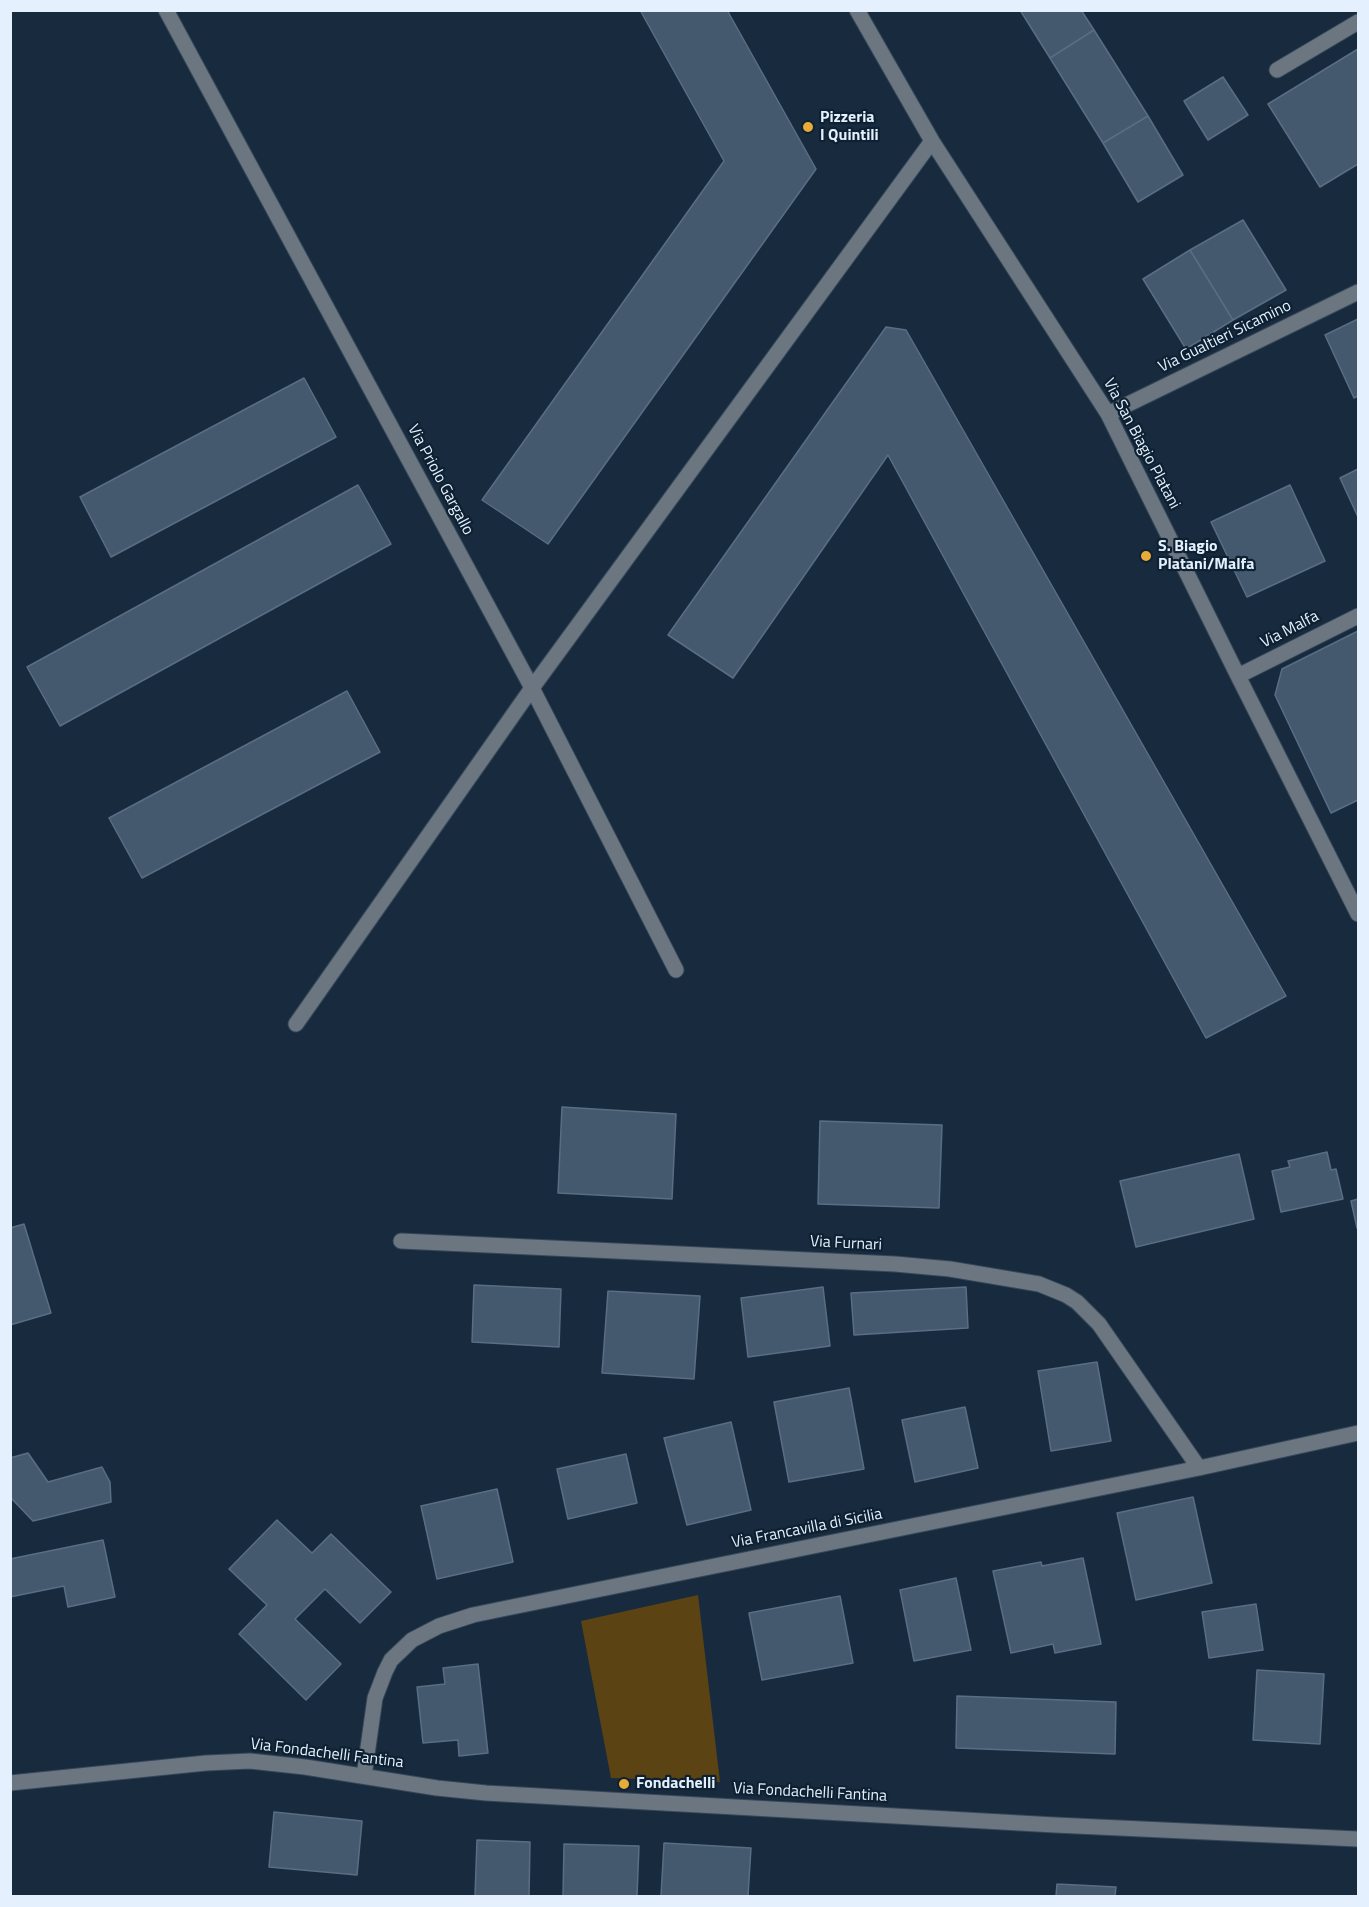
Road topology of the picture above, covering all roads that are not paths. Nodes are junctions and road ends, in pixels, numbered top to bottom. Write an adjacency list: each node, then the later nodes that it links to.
1 (166, 10): 10 (street, Via Priolo Gargallo)
2 (857, 10): 5 (street, Via San Biagio Platani)
3 (1359, 22): 4 (street)
4 (1277, 70)
5 (932, 141): 7 (street, Via San Biagio Platani); 10 (street)
6 (1359, 292): 7 (street, Via Gualtieri Sicamino)
7 (1108, 414): 9 (street, Via San Biagio Platani)
8 (1359, 616): 9 (street, Via Malfa)
9 (1238, 676): 11 (street, Via San Biagio Platani)
10 (532, 688): 12 (street, Via Priolo Gargallo); 13 (street)
11 (1359, 914)
12 (675, 970)
13 (296, 1024)
14 (401, 1241): 16 (street, Via Furnari)
15 (1359, 1433): 16 (street, Via Francavilla di Sicilia)
16 (1199, 1468): 17 (street, Via Francavilla di Sicilia)
17 (364, 1776): 18 (street, Via Fondachelli Fantina); 19 (street, Via Fondachelli Fantina)
18 (10, 1783)
19 (1359, 1839)

